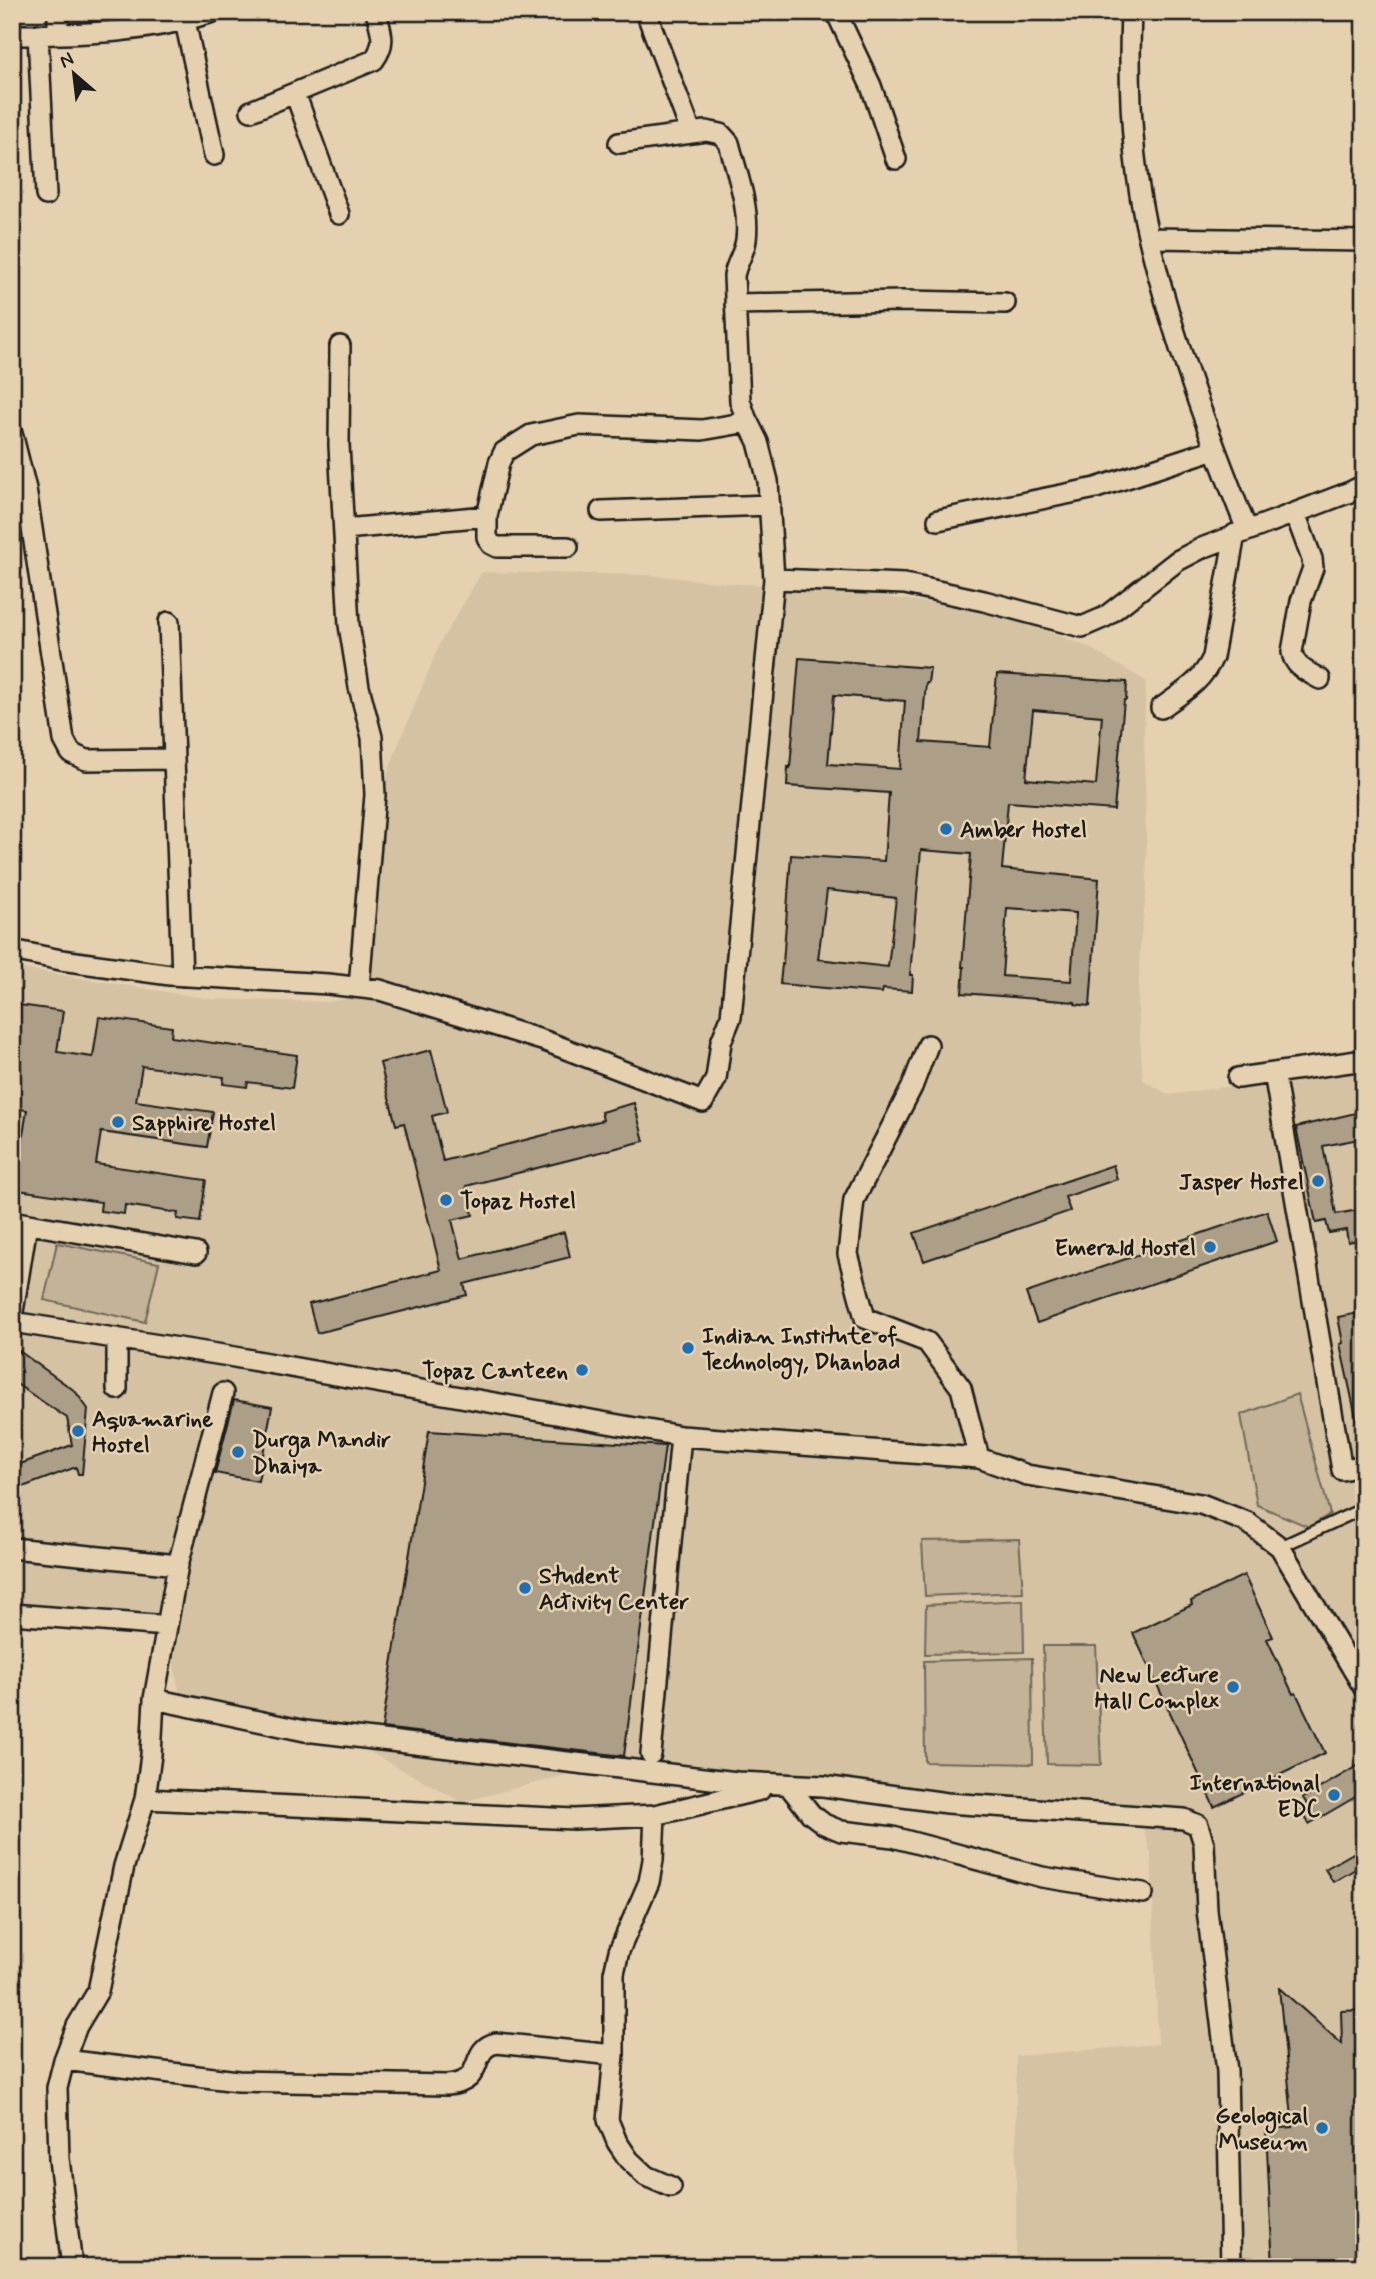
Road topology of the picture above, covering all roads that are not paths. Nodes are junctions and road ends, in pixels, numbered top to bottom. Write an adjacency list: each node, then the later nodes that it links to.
1 (58, 12): 9 (street)
2 (212, 12): 7 (street)
3 (376, 12): 11 (street)
4 (646, 12): 13 (street)
5 (836, 12): 16 (street)
6 (1132, 12): 19 (street)
7 (185, 21): 9 (street); 15 (street)
8 (38, 34): 9 (street); 10 (street); 17 (street)
9 (58, 34)
10 (12, 35)
11 (295, 93): 12 (street); 18 (street)
12 (251, 111)
13 (691, 132): 14 (street); 22 (street)
14 (619, 143)
15 (214, 155)
16 (896, 159)
17 (47, 195)
18 (339, 214)
19 (1149, 239): 20 (street); 26 (street)
20 (1364, 241)
21 (1004, 303): 22 (street)
22 (736, 304): 24 (street)
23 (340, 346): 34 (street)
24 (748, 422): 28 (street); 32 (street)
25 (12, 433): 29 (street)
26 (1214, 449): 33 (street); 35 (street)
27 (1364, 485): 31 (street)
28 (769, 505): 30 (street); 37 (street)
29 (21, 507): 41 (street)
30 (601, 511)
31 (1295, 513): 35 (street); 39 (street)
32 (487, 516): 34 (street); 36 (street)
33 (938, 520)
34 (345, 529): 44 (street)
35 (1241, 532): 37 (street); 40 (street)
36 (568, 547)
37 (774, 579): 44 (street)
38 (169, 622): 41 (street)
39 (1320, 679)
40 (1161, 708)
41 (174, 759): 43 (street)
42 (12, 950): 43 (street)
43 (182, 976): 44 (street)
44 (359, 987)
45 (928, 1045): 56 (street)
46 (1364, 1060): 47 (street)
47 (1274, 1073): 48 (street); 57 (street)
48 (1238, 1078)
49 (20, 1223): 50 (street); 51 (street)
50 (196, 1253)
51 (12, 1320): 52 (street)
52 (117, 1338): 53 (street); 55 (street)
53 (117, 1389)
54 (223, 1393): 61 (street)
55 (681, 1436): 56 (street); 66 (street)
56 (979, 1458): 59 (street)
57 (1364, 1465)
58 (1364, 1508): 59 (lane)
59 (1280, 1547): 64 (street)
60 (12, 1548): 61 (street)
61 (178, 1565): 63 (street)
62 (12, 1614): 63 (street)
63 (167, 1626): 65 (street)
64 (1364, 1688)
65 (154, 1699): 67 (street); 68 (street)
66 (650, 1754)
67 (783, 1786): 69 (street); 70 (street); 75 (street)
68 (145, 1800): 69 (street); 72 (street)
69 (654, 1815): 71 (street)
70 (1143, 1893)
71 (614, 2055): 72 (street); 73 (street)
72 (64, 2060): 74 (street)
73 (671, 2188)
74 (72, 2267)
75 (1231, 2267)

